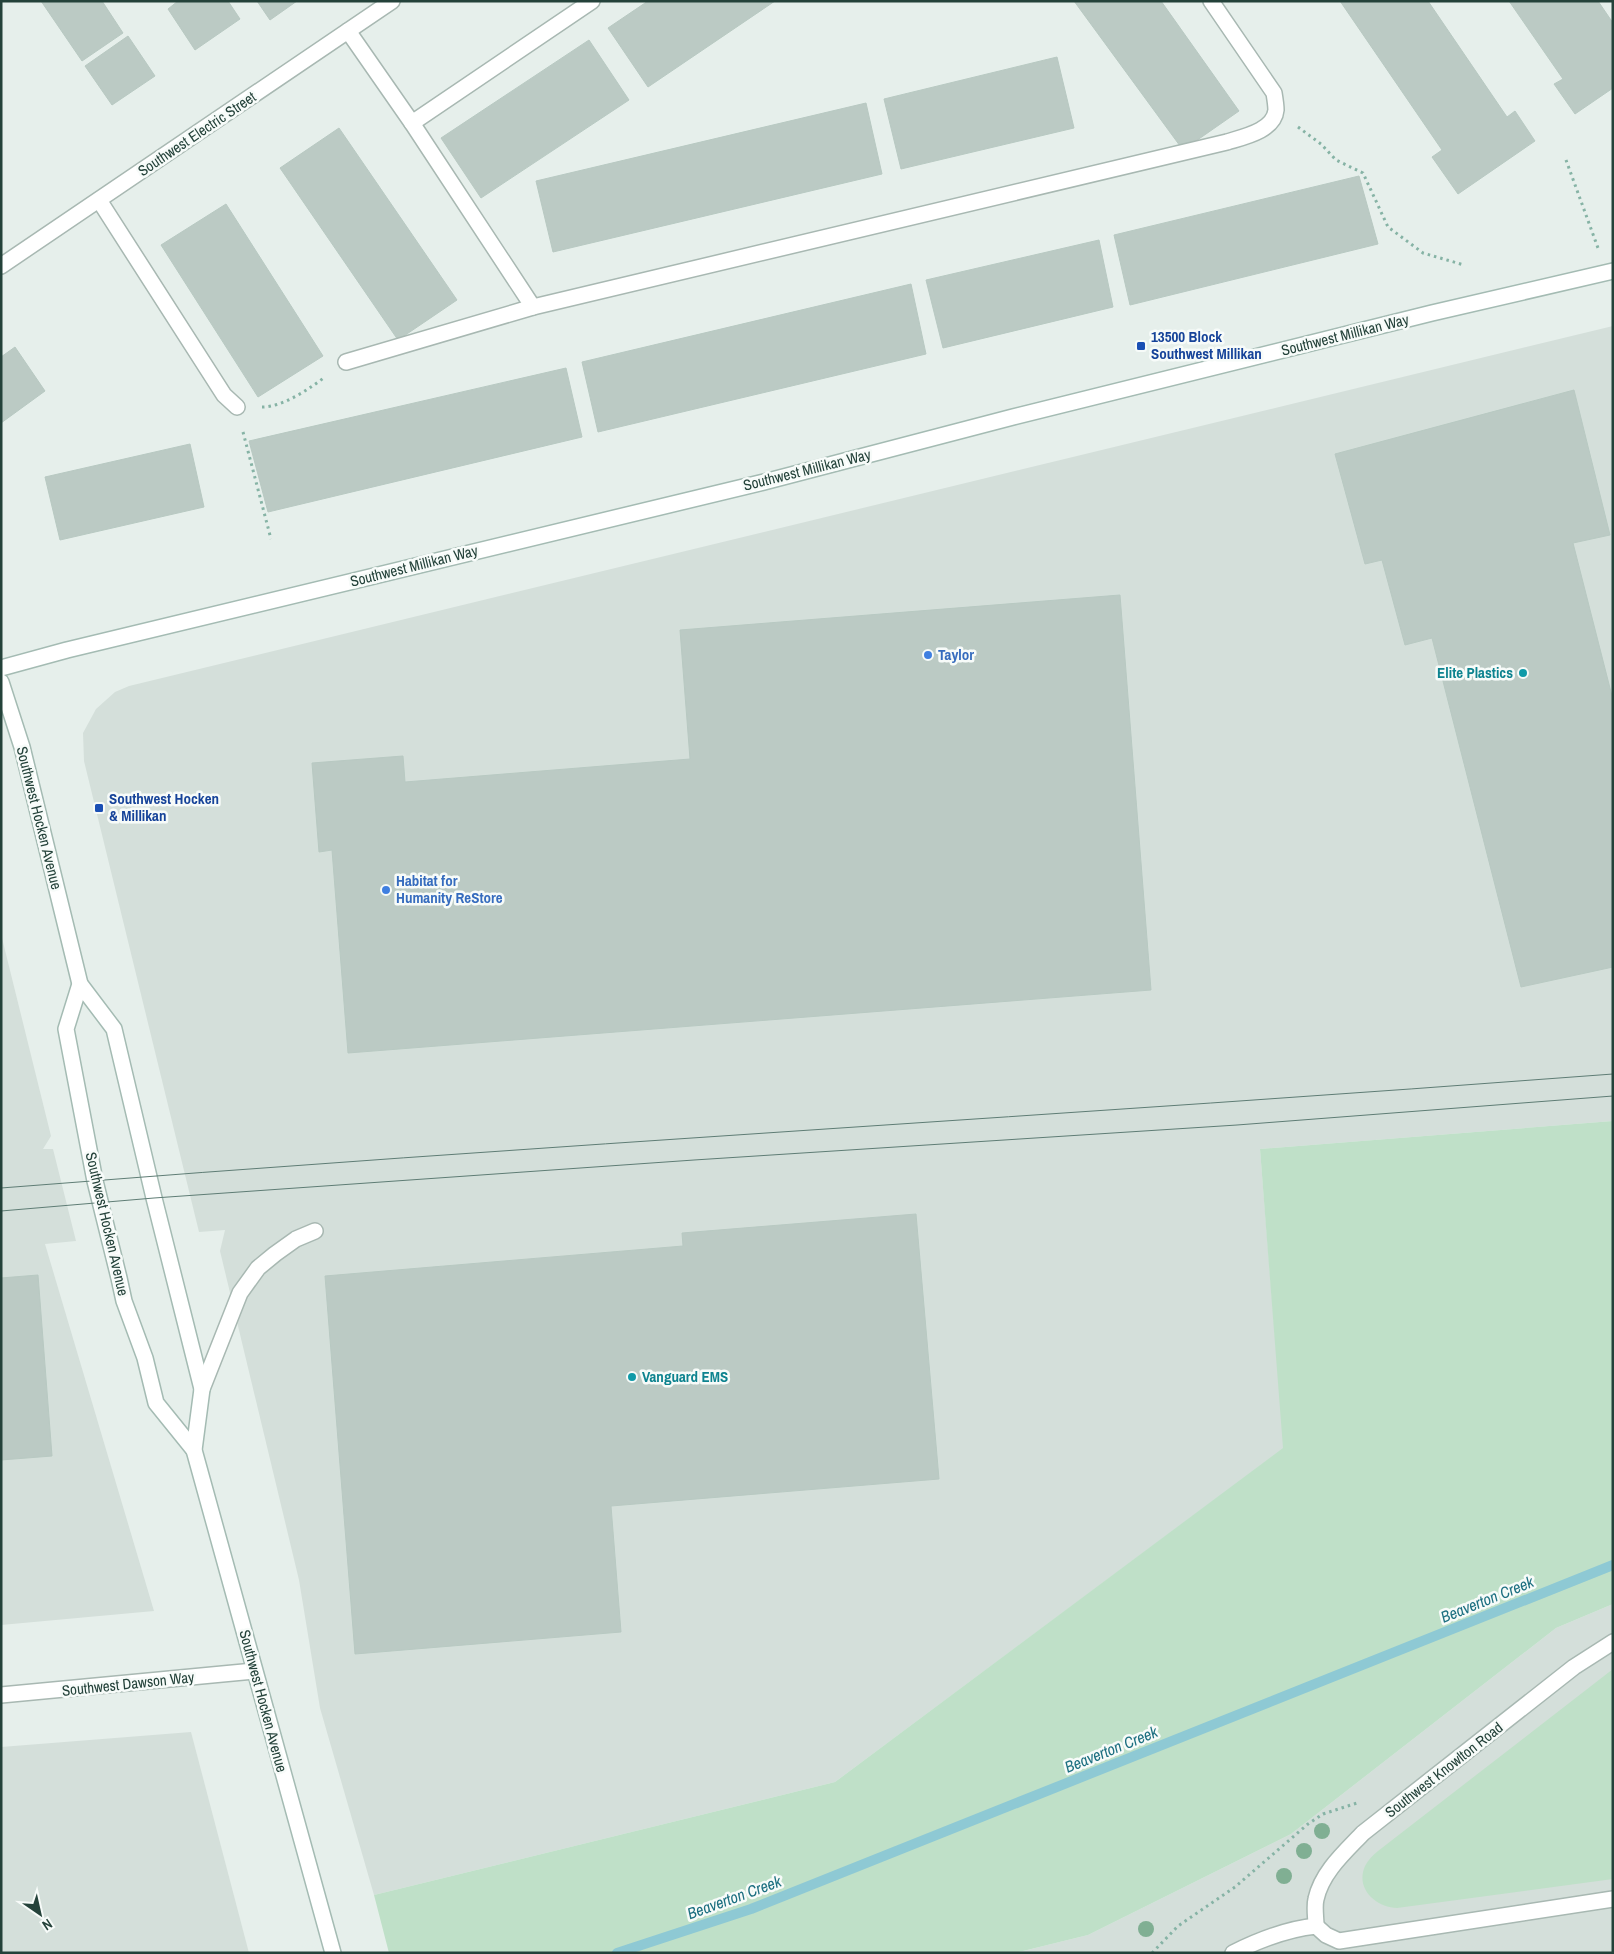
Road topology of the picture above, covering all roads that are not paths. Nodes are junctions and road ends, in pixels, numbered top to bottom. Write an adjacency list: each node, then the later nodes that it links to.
1 (392, 1): 4 (street, Southwest Electric Street)
2 (592, 1): 5 (street)
3 (1211, 1): 9 (street)
4 (348, 31): 5 (street); 6 (street, Southwest Electric Street)
5 (412, 123): 9 (street)
6 (99, 200): 7 (street, Southwest Electric Street); 11 (street)
7 (1, 266)
8 (1610, 272): 12 (street, Southwest Millikan Way)
9 (533, 307): 10 (street)
10 (346, 362)
11 (236, 406)
12 (1, 668)
13 (1, 682): 14 (street, Southwest Hocken Avenue)
14 (80, 984): 16 (street, Southwest Hocken Avenue); 17 (street, Southwest Hocken Avenue)
15 (315, 1231): 16 (street)
16 (202, 1389): 17 (street, Southwest Hocken Avenue)
17 (194, 1450): 19 (street, Southwest Hocken Avenue)
18 (1613, 1642): 22 (street, Southwest Knowlton Road)
19 (254, 1671): 20 (street, Southwest Dawson Way); 23 (street, Southwest Hocken Avenue)
20 (1, 1695)
21 (1613, 1899): 22 (street)
22 (1316, 1926): 24 (street)
23 (333, 1953)
24 (1233, 1953)

